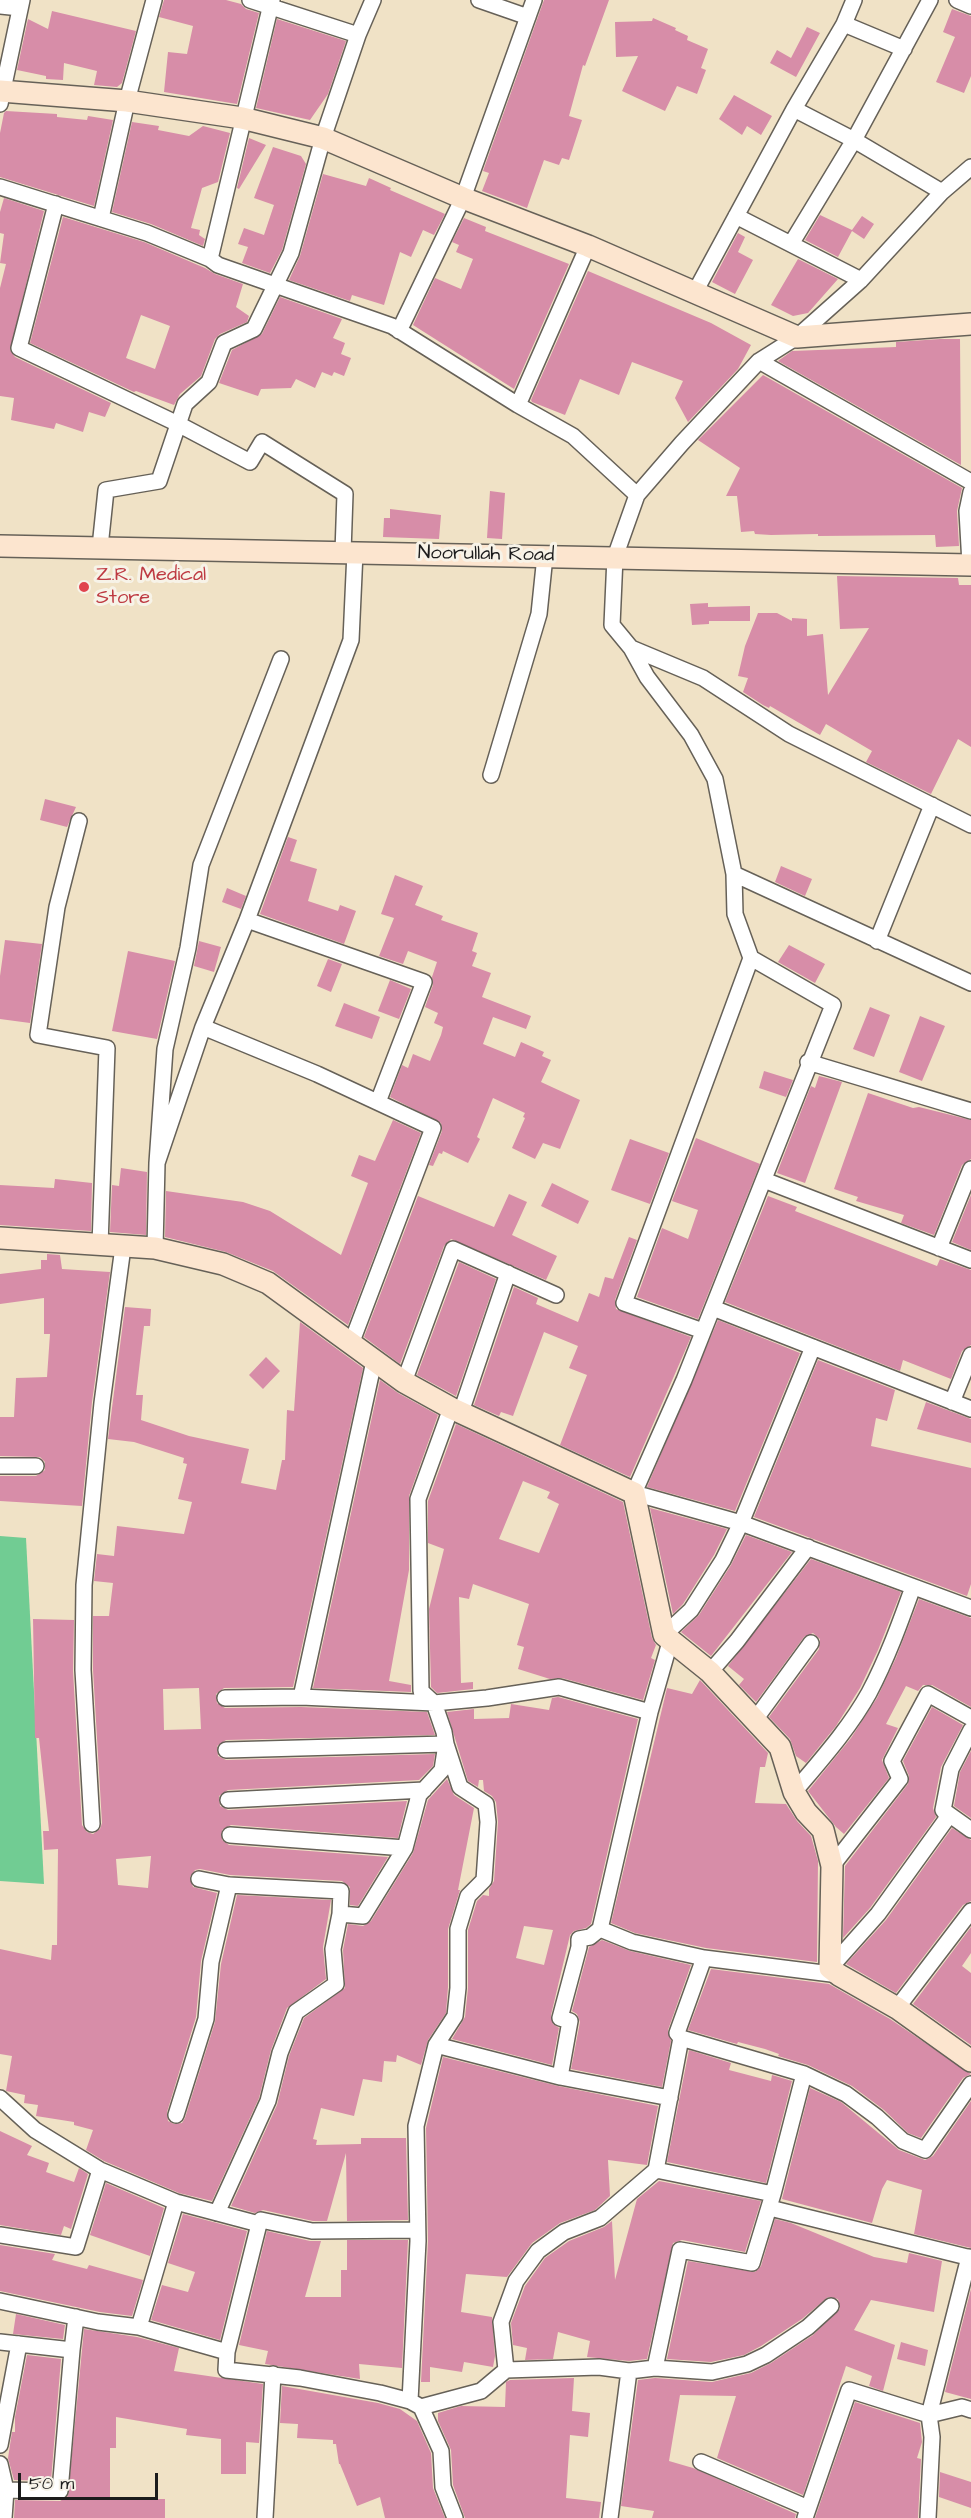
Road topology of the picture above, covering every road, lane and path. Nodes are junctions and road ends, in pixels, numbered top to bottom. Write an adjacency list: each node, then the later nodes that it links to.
1 (154, 0): 18 (street)
2 (250, 0): 9 (street)
3 (373, 0): 15 (street)
4 (479, 0): 13 (street)
5 (534, 0): 13 (street)
6 (855, 0): 14 (street)
7 (930, 0): 16 (street)
8 (957, 0): 12 (street)
9 (271, 3): 15 (street); 20 (street)
10 (21, 4): 11 (street); 17 (street)
11 (0, 6)
12 (971, 6)
13 (528, 17): 26 (street)
14 (844, 24): 16 (street); 19 (street)
15 (358, 35): 21 (street)
16 (904, 49): 22 (street)
17 (1, 95): 18 (street)
18 (127, 101): 20 (street); 29 (street)
19 (794, 109): 22 (street); 28 (street)
20 (242, 118): 21 (street); 32 (street)
21 (323, 138): 26 (street); 34 (street)
22 (854, 140): 25 (street); 30 (street)
23 (971, 167): 25 (street)
24 (0, 186): 27 (street)
25 (942, 192): 33 (street)
26 (463, 198): 31 (street); 37 (street)
27 (56, 204): 29 (street); 41 (street)
28 (736, 216): 30 (street); 35 (street)
29 (101, 218): 32 (street)
30 (791, 244): 33 (street)
31 (588, 246): 35 (street); 40 (street)
32 (210, 259): 34 (street)
33 (861, 280): 38 (street)
34 (276, 284): 37 (street); 41 (street)
35 (694, 292): 38 (street)
36 (971, 324): 38 (street)
37 (399, 331): 40 (street)
38 (797, 337): 39 (street)
39 (759, 361): 42 (street); 44 (street)
40 (518, 405): 44 (street)
41 (178, 424): 46 (street); 47 (street)
42 (971, 482)
43 (971, 494): 50 (street)
44 (637, 495): 49 (street)
45 (0, 546): 46 (street, Noorullah Road)
46 (100, 548): 47 (street, Noorullah Road)
47 (349, 552): 48 (street, Noorullah Road); 58 (street)
48 (544, 556): 49 (street, Noorullah Road); 53 (street)
49 (615, 557): 50 (street, Noorullah Road); 51 (street)
50 (970, 565)
51 (631, 648): 54 (street); 57 (street)
52 (281, 659): 66 (street)
53 (491, 775)
54 (932, 805): 56 (street); 59 (street)
55 (80, 821): 70 (street)
56 (971, 825)
57 (734, 874): 59 (street); 60 (street)
58 (247, 920): 62 (street); 64 (street)
59 (877, 941): 61 (street)
60 (751, 958): 63 (street); 78 (street)
61 (971, 983)
62 (202, 1027): 64 (street); 66 (street)
63 (808, 1062): 65 (street); 68 (street)
64 (378, 1102): 79 (street)
65 (971, 1111)
66 (157, 1163): 72 (street)
67 (971, 1169): 73 (street)
68 (764, 1180): 73 (street); 77 (street)
69 (0, 1238): 70 (street)
70 (100, 1245): 71 (street)
71 (123, 1247): 72 (street); 110 (street)
72 (155, 1248): 79 (street)
73 (939, 1248): 74 (street)
74 (971, 1260)
75 (508, 1273): 76 (street); 83 (street); 86 (street)
76 (556, 1295)
77 (712, 1308): 78 (street); 80 (street)
78 (704, 1331): 89 (street)
79 (351, 1344): 82 (street)
80 (813, 1347): 84 (street); 90 (street)
81 (971, 1355): 84 (street)
82 (374, 1361): 83 (street); 97 (street)
83 (404, 1382): 86 (street)
84 (952, 1402): 85 (street)
85 (971, 1409)
86 (456, 1410): 89 (street); 99 (street)
87 (0, 1466): 88 (street)
88 (36, 1466)
89 (634, 1493): 90 (street); 94 (street)
90 (741, 1523): 91 (street); 94 (street)
91 (808, 1547): 92 (street); 96 (street)
92 (913, 1587): 93 (street); 107 (street)
93 (971, 1608)
94 (667, 1639): 96 (street); 100 (street)
95 (811, 1643): 102 (street)
96 (710, 1672): 102 (street)
97 (301, 1696): 98 (street); 99 (street)
98 (225, 1698)
99 (434, 1703): 100 (street); 104 (street)
100 (650, 1712): 119 (street)
101 (971, 1718): 114 (street)
102 (754, 1721): 107 (street)
103 (971, 1730): 109 (street)
104 (446, 1744): 105 (street); 106 (street); 124 (street)
105 (226, 1750)
106 (424, 1790): 108 (street); 113 (street)
107 (794, 1792): 114 (street)
108 (228, 1800)
109 (943, 1810): 111 (street); 121 (street)
110 (92, 1824)
111 (971, 1830)
112 (230, 1835): 113 (street)
113 (405, 1848): 118 (street)
114 (832, 1866): 121 (street)
115 (199, 1879): 116 (street)
116 (229, 1885): 118 (street); 131 (street)
117 (971, 1911): 122 (street)
118 (339, 1914): 136 (street)
119 (600, 1929): 120 (street); 127 (street)
120 (704, 1958): 121 (street); 123 (street)
121 (834, 1972): 122 (street)
122 (897, 2007): 125 (street)
123 (681, 2038): 126 (street); 130 (street)
124 (436, 2045): 127 (street); 138 (street)
125 (971, 2061)
126 (804, 2074): 128 (street); 134 (street)
127 (560, 2077): 130 (street)
128 (971, 2084)
129 (0, 2098): 132 (street)
130 (670, 2098): 133 (street)
131 (176, 2115)
132 (100, 2170): 135 (street); 139 (street)
133 (656, 2170): 134 (street); 150 (street)
134 (771, 2201): 140 (street); 149 (street)
135 (176, 2202): 136 (street); 144 (street)
136 (217, 2213): 137 (street)
137 (259, 2224): 138 (street); 148 (street)
138 (417, 2230): 153 (street)
139 (0, 2235)
140 (970, 2258): 155 (street)
141 (0, 2301): 143 (street)
142 (831, 2306): 149 (street)
143 (76, 2317): 144 (street); 147 (street)
144 (139, 2327): 148 (street)
145 (0, 2342): 146 (street)
146 (20, 2344): 147 (street); 156 (street)
147 (72, 2350): 159 (street)
148 (227, 2352): 152 (street)
149 (655, 2368): 151 (street)
150 (506, 2370): 151 (street); 153 (street)
151 (629, 2371): 164 (street)
152 (273, 2374): 153 (street); 162 (street)
153 (416, 2404): 163 (street)
154 (971, 2410): 155 (street)
155 (929, 2415): 160 (street); 165 (street)
156 (0, 2445)
157 (701, 2462): 160 (street)
158 (0, 2464): 159 (street)
159 (3, 2490): 161 (street)
160 (807, 2513)
161 (4, 2518)
162 (265, 2518)
163 (455, 2518)
164 (610, 2518)
165 (928, 2518)

